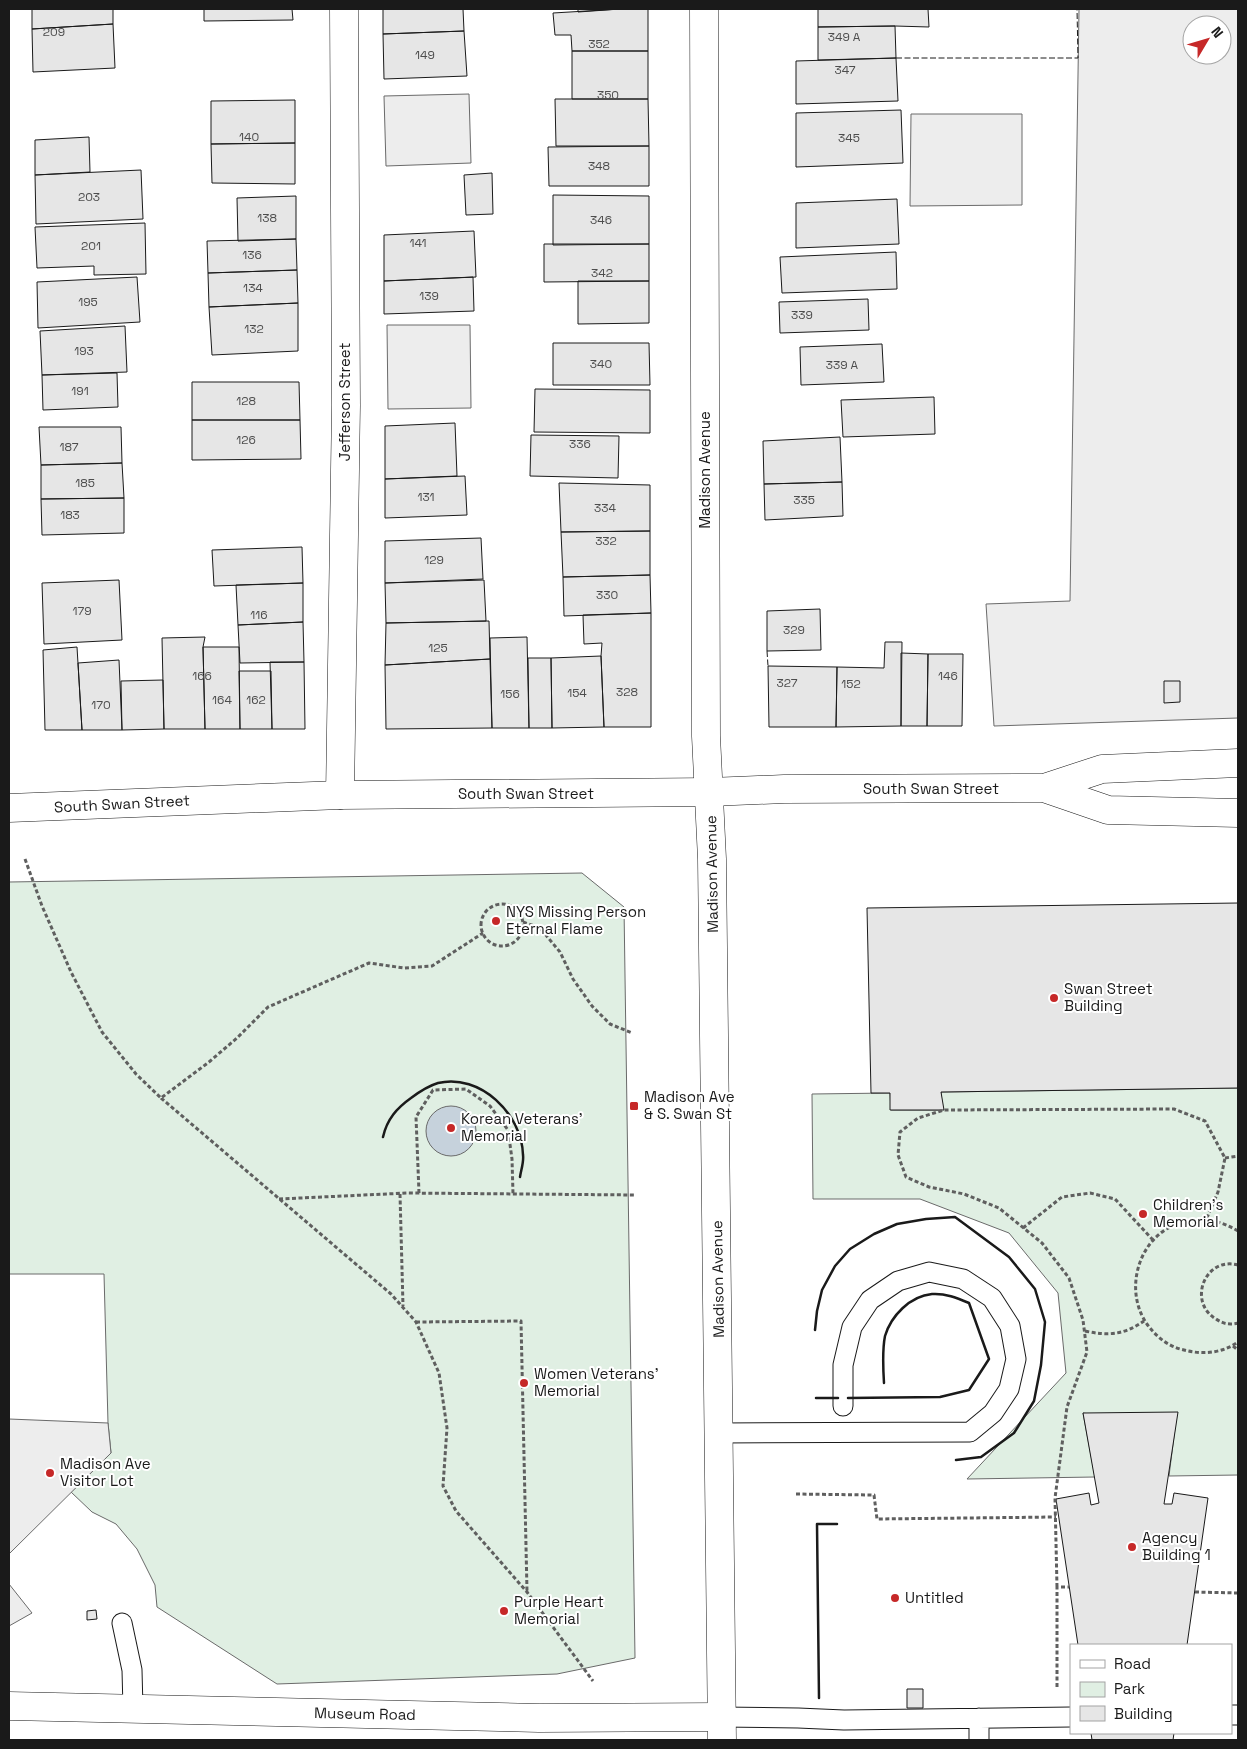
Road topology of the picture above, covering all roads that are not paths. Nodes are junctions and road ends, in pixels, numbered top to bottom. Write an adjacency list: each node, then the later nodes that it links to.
1 (344, 9): 6 (main road, Jefferson Street)
2 (704, 9): 5 (main road, Madison Avenue)
3 (1238, 763): 4 (main road, South Swan Street)
4 (1044, 788): 5 (main road, South Swan Street); 8 (main road, South Swan Street)
5 (710, 792): 6 (main road, South Swan Street); 10 (main road, Madison Avenue)
6 (340, 795): 7 (main road, South Swan Street)
7 (9, 808)
8 (1238, 812)
9 (843, 1406): 10 (lane)
10 (720, 1433): 16 (main road, Madison Avenue)
11 (122, 1623): 13 (lane)
12 (9, 1706): 13 (main road, Museum Road)
13 (133, 1709): 16 (main road, Museum Road)
14 (1064, 1717): 15 (lane)
15 (979, 1718): 16 (lane); 17 (lane)
16 (721, 1729)
17 (979, 1740)

